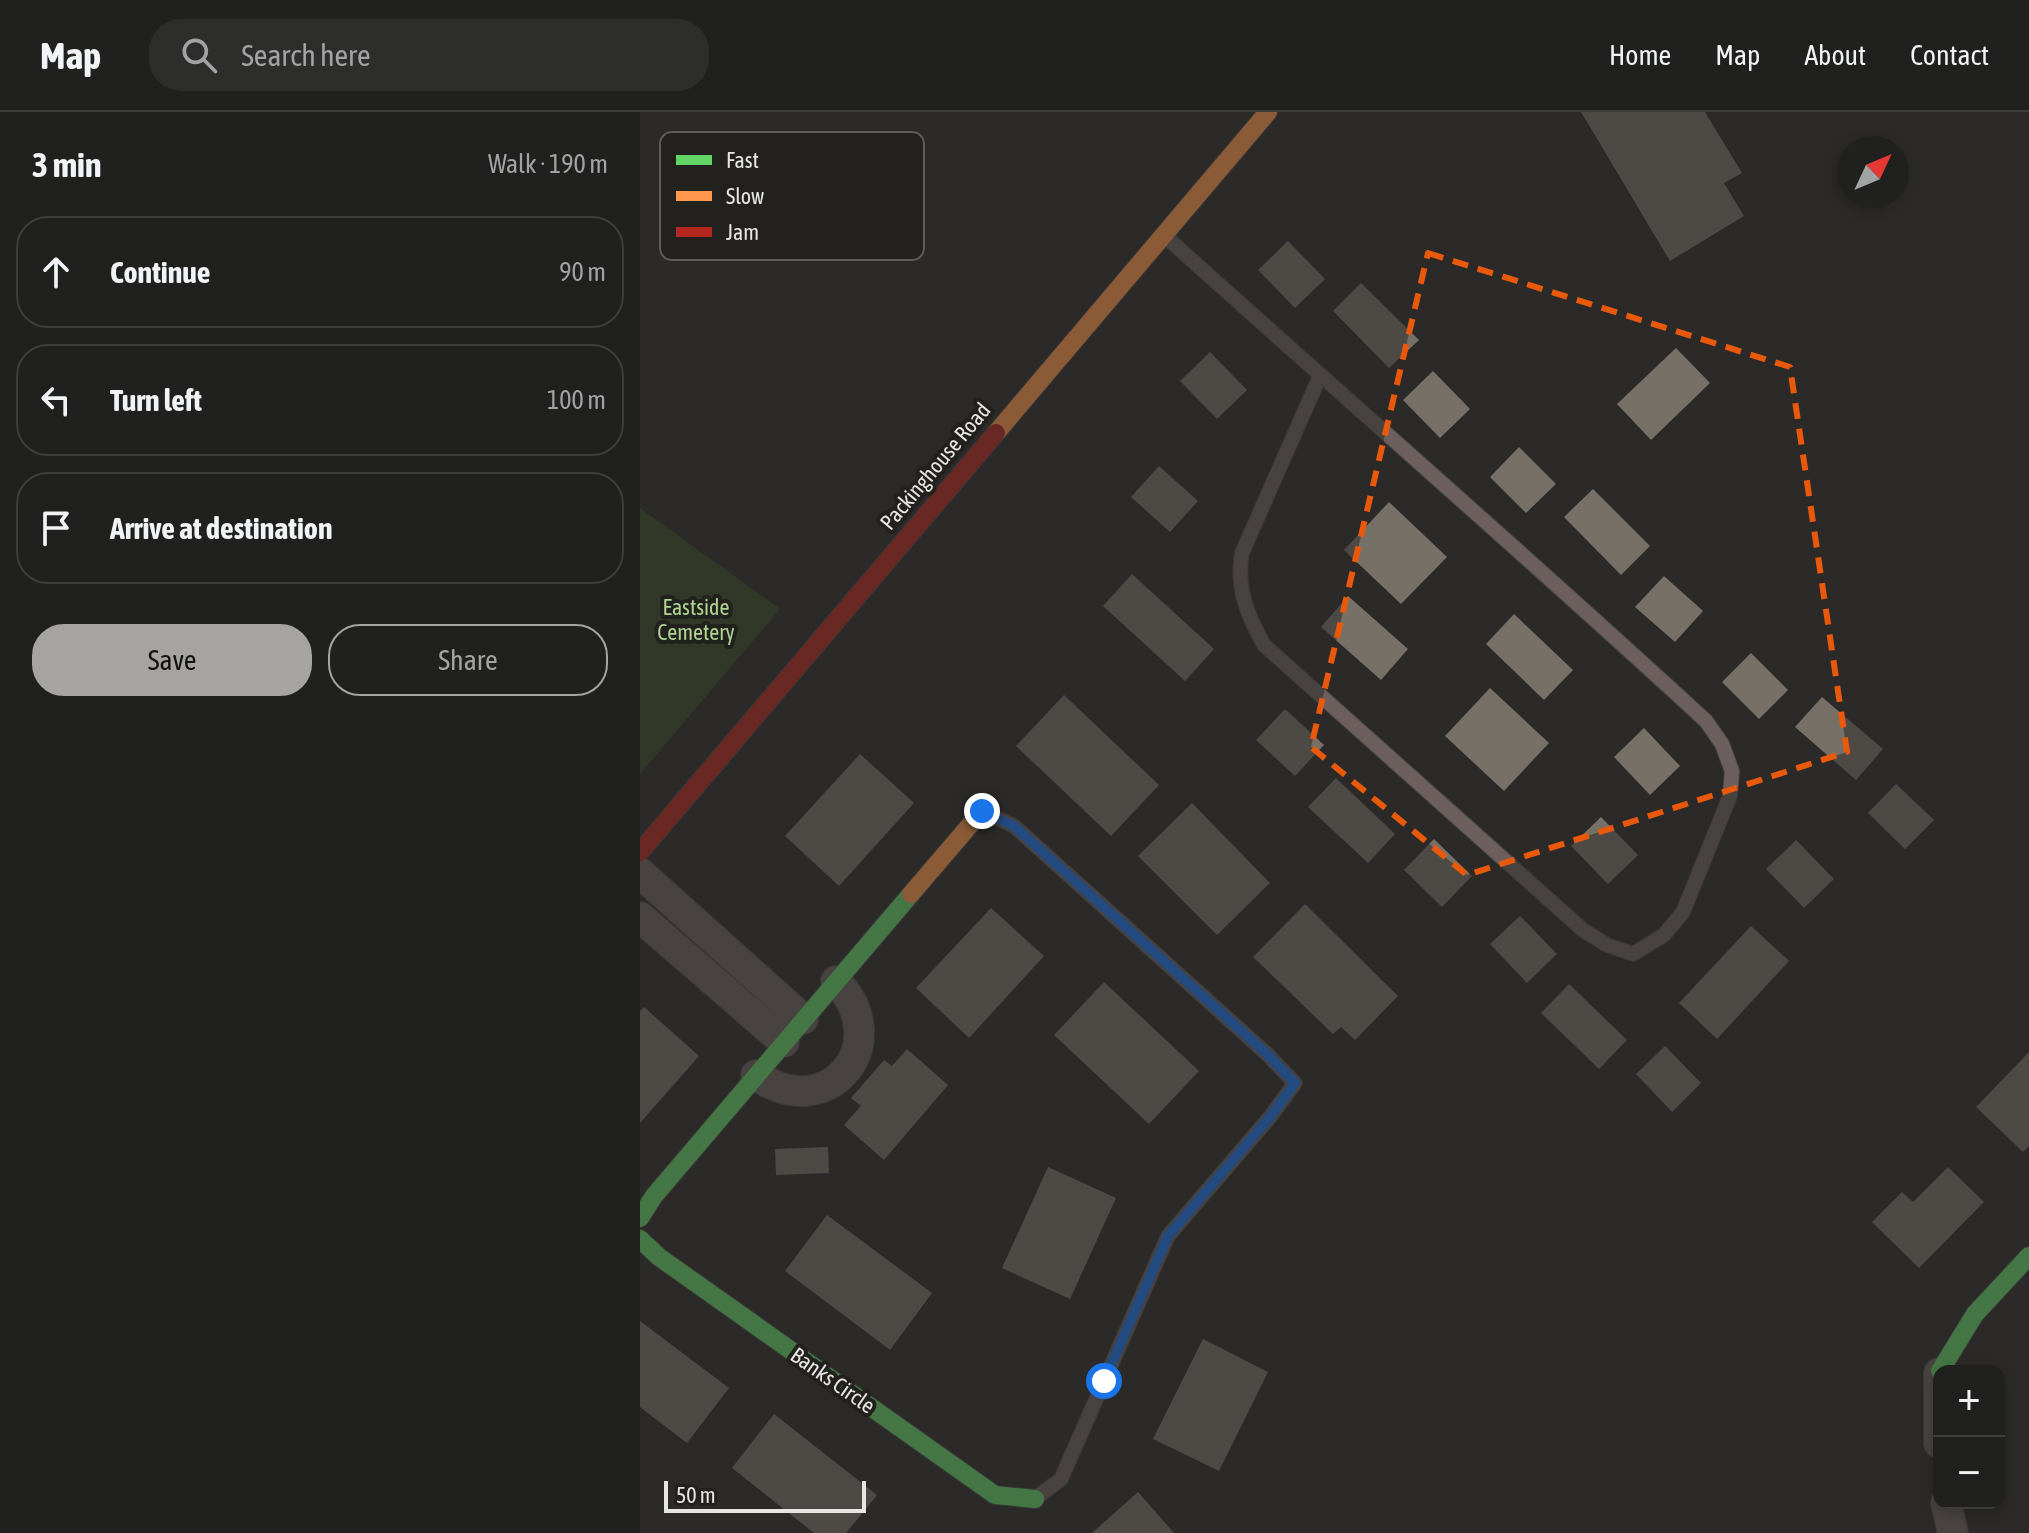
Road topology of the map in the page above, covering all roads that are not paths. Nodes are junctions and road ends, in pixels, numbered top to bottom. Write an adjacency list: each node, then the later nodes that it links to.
1 (1268, 112): 2 (street, Packinghouse Road)
2 (1163, 234): 3 (lane); 5 (street, Packinghouse Road)
3 (1320, 376): 3 (lane)
4 (982, 811): 8 (street); 16 (lane)
5 (640, 852)
6 (640, 873): 9 (street)
7 (640, 917): 10 (street)
8 (836, 981): 9 (street); 11 (street)
9 (803, 1019): 10 (street)
10 (784, 1042): 11 (street)
11 (756, 1075): 12 (street)
12 (640, 1218)
13 (640, 1239): 16 (street, Banks Circle)
14 (2029, 1256): 15 (street)
15 (1944, 1365)
16 (1035, 1499)
17 (1947, 1509): 18 (street)
18 (1953, 1533)

